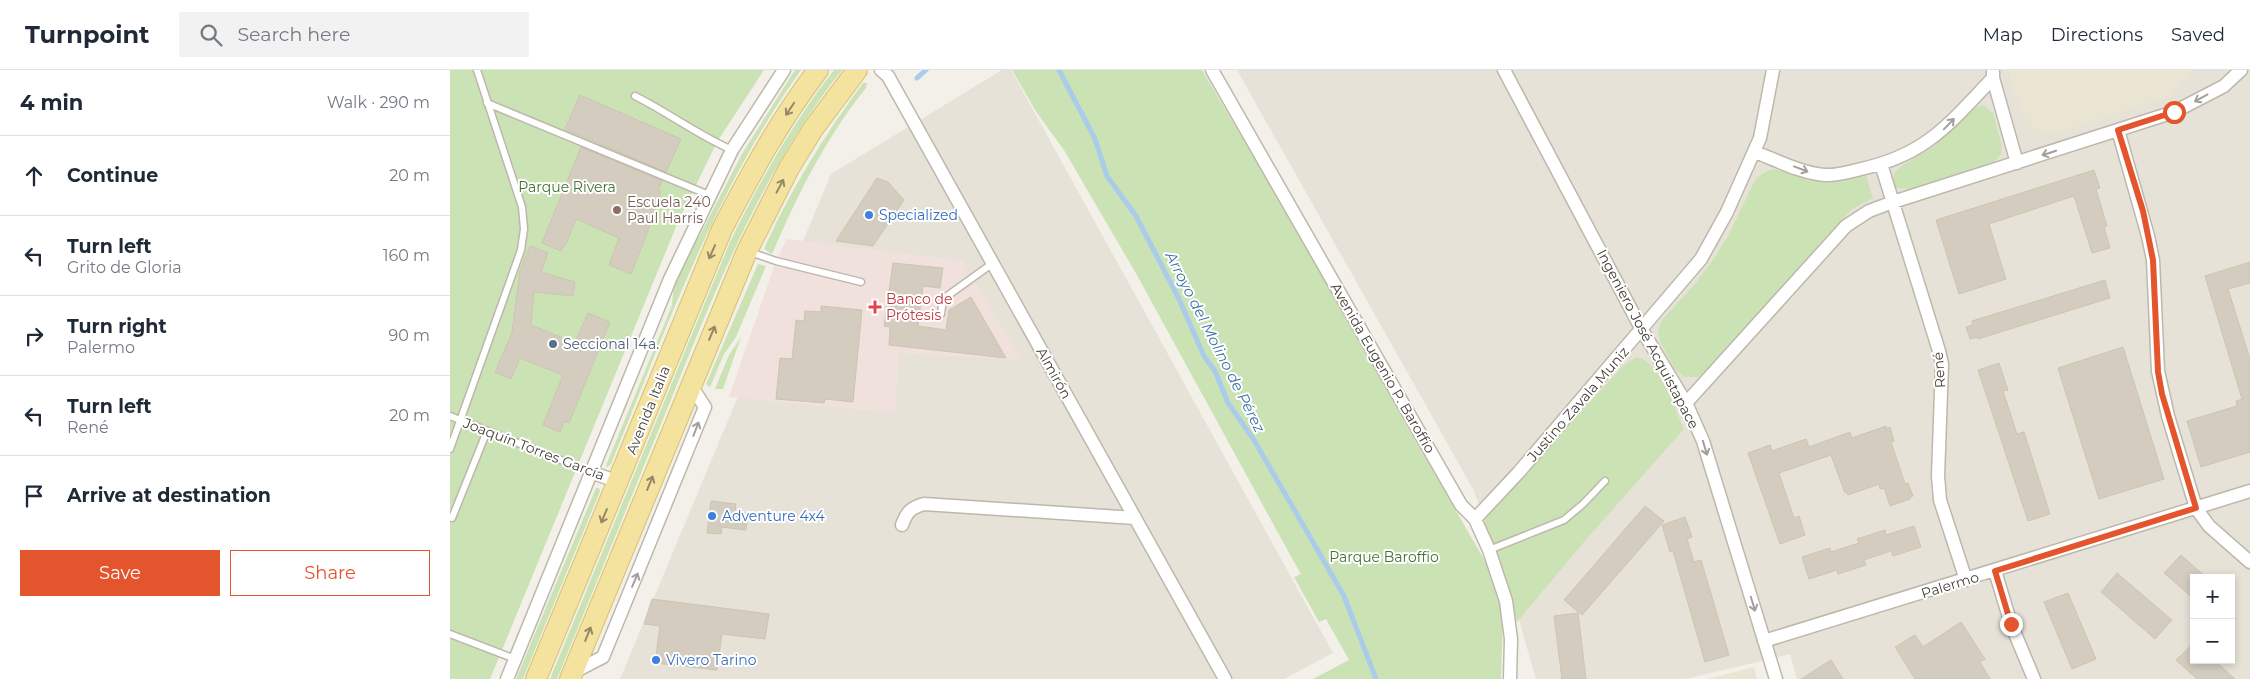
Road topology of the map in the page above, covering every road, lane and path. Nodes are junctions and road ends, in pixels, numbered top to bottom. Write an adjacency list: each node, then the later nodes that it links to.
1 (477, 70): 14 (lane)
2 (784, 70): 16 (street)
3 (818, 70): 34 (main road, Avenida Italia, one-way to 34)
4 (857, 70): 22 (main road, Avenida Italia, one-way to 4)
5 (1212, 70): 39 (street, Avenida Eugenio P. Baroffio)
6 (1504, 70): 26 (street, Ingeniero José Acquistapace)
7 (1773, 70): 17 (street, Justino Zavala Muniz)
8 (2241, 70): 15 (street, one-way to 15)
9 (2247, 70): 11 (street)
10 (887, 72): 23 (street, Almirón)
11 (2250, 73)
12 (1993, 74): 18 (street); 19 (street, one-way to 12)
13 (635, 96): 16 (lane)
14 (487, 103): 20 (lane); 29 (lane)
15 (2118, 130): 18 (street, one-way to 18); 36 (street)
16 (732, 150): 20 (street)
17 (1755, 152): 19 (street, one-way to 19); 26 (street, Justino Zavala Muniz)
18 (2017, 163): 21 (street)
19 (1881, 164): 21 (street, René)
20 (709, 195): 32 (street)
21 (1893, 202): 27 (street); 44 (street, René)
22 (746, 251): 24 (lane); 48 (main road, Avenida Italia, one-way to 22)
23 (992, 263): 25 (lane); 38 (street, Almirón)
24 (862, 282)
25 (941, 314)
26 (1642, 330): 27 (street, Ingeniero José Acquistapace); 39 (street, Justino Zavala Muniz)
27 (1686, 404): 46 (street, Ingeniero José Acquistapace, one-way to 46)
28 (450, 416): 29 (lane, Joaquín Torres García)
29 (460, 420): 30 (lane, Joaquín Torres García); 31 (lane)
30 (487, 431): 32 (lane, Joaquín Torres García); 37 (lane)
31 (450, 449)
32 (591, 472): 34 (street, Joaquín Torres García); 47 (street)
33 (1605, 481): 41 (lane)
34 (618, 482): 50 (main road, Avenida Italia, one-way to 50)
35 (2250, 491): 36 (street, Palermo)
36 (2196, 508): 42 (street); 43 (street, Palermo)
37 (452, 518)
38 (1135, 518): 40 (street); 51 (street, Almirón)
39 (1475, 519): 41 (street, Avenida Eugenio P. Baroffio)
40 (902, 525)
41 (1489, 550): 52 (street, Avenida Eugenio P. Baroffio)
42 (2250, 562)
43 (1995, 571): 44 (street, Palermo); 54 (street)
44 (1966, 580): 46 (street, Palermo)
45 (450, 634): 47 (lane)
46 (1764, 641): 53 (street, Ingeniero José Acquistapace)
47 (516, 659): 49 (street)
48 (571, 676)
49 (507, 679)
50 (536, 679)
51 (1225, 679)
52 (1510, 679)
53 (1776, 679)
54 (2034, 679)

